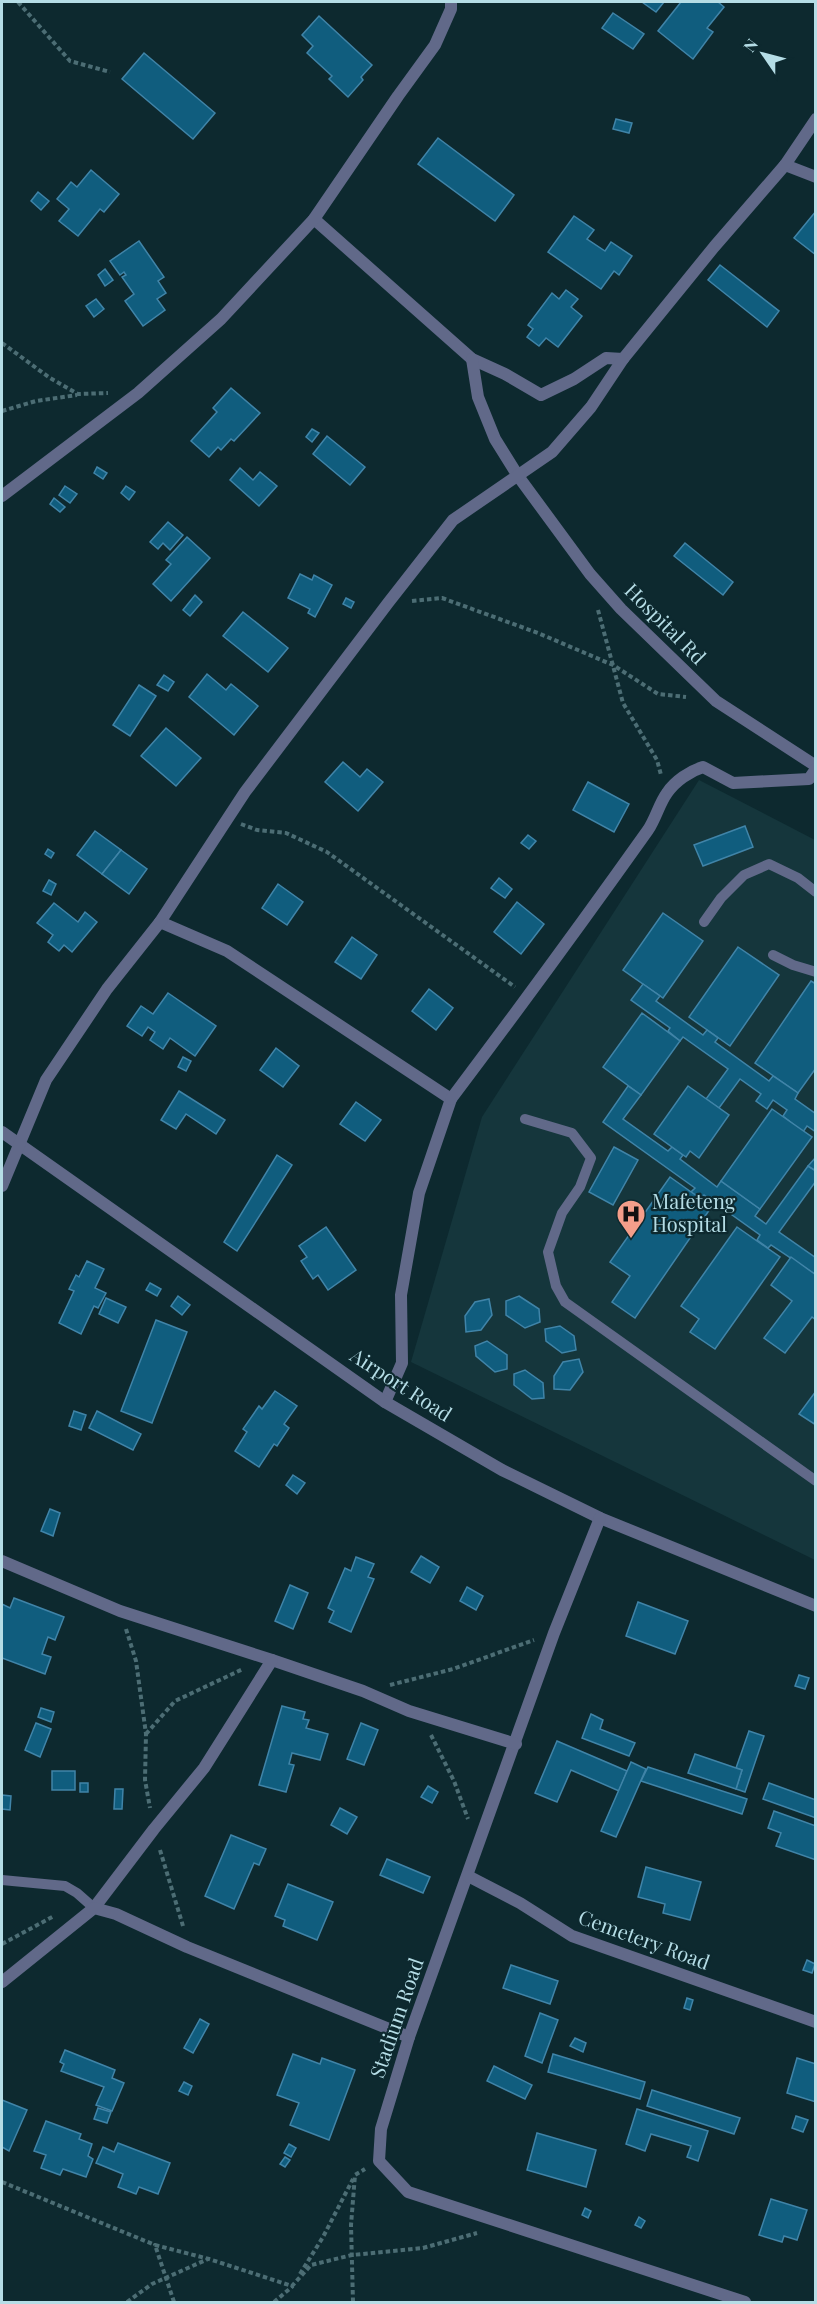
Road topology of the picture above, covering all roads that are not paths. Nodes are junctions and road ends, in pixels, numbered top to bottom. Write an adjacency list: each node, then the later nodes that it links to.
1 (451, 2): 5 (street)
2 (816, 119): 3 (street)
3 (785, 165): 4 (street); 7 (street)
4 (816, 177)
5 (314, 219): 6 (street); 9 (street)
6 (472, 359): 7 (street); 8 (street, Hospital Rd)
7 (623, 359): 8 (street)
8 (518, 476): 10 (street, Hospital Rd); 12 (street)
9 (2, 496)
10 (816, 768): 16 (street)
11 (816, 892): 13 (lane)
12 (160, 921): 16 (street); 19 (street)
13 (704, 922)
14 (773, 955): 15 (lane)
15 (816, 972)
16 (451, 1100): 21 (street)
17 (525, 1119): 22 (lane)
18 (2, 1132): 19 (street, Airport Road)
19 (17, 1145): 20 (street); 21 (street, Airport Road)
20 (2, 1186)
21 (385, 1402): 23 (street, Airport Road)
22 (816, 1481)
23 (600, 1518): 25 (street, Airport Road); 27 (street, Stadium Road)
24 (2, 1561): 26 (street)
25 (816, 1606)
26 (269, 1659): 27 (street); 30 (street)
27 (516, 1744): 28 (street, Stadium Road)
28 (468, 1876): 32 (street, Cemetery Road); 33 (street, Stadium Road)
29 (2, 1880): 30 (lane)
30 (94, 1908): 31 (street); 33 (street)
31 (2, 1982)
32 (816, 2022)
33 (409, 2037): 34 (street, Stadium Road)
34 (746, 2302)

